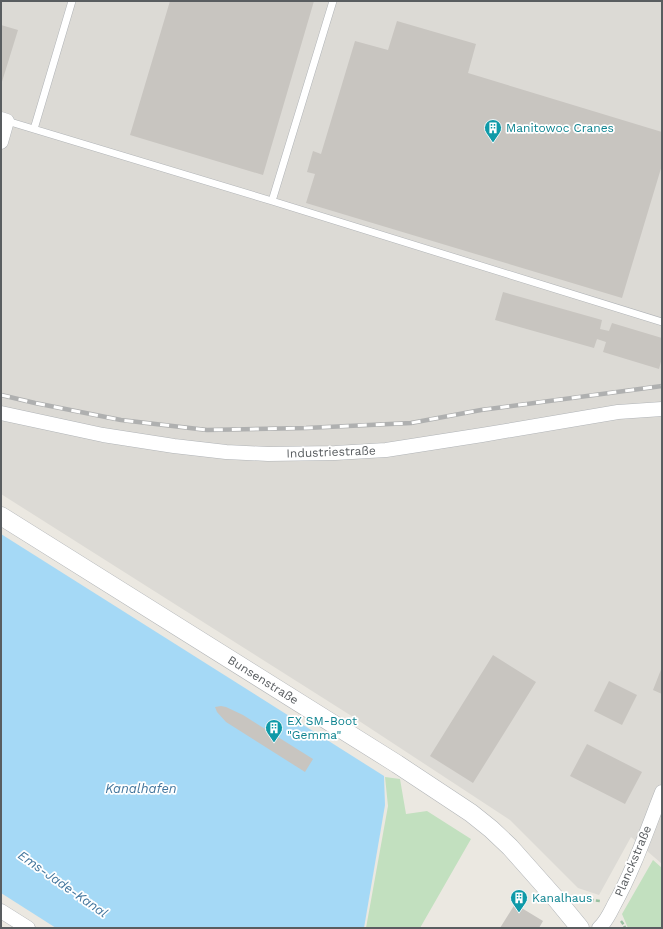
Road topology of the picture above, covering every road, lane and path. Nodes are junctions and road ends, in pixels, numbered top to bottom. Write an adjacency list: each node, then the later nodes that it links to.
1 (72, 1): 4 (lane)
2 (333, 1): 6 (lane)
3 (4, 120): 4 (lane); 5 (street)
4 (34, 129): 6 (lane)
5 (1, 142)
6 (272, 201): 7 (lane)
7 (662, 322)
8 (662, 409): 9 (street, Industriestraße)
9 (1, 413)
10 (1, 516): 14 (street, Bunsenstraße)
11 (662, 792): 15 (street, Planckstraße)
12 (1, 911): 13 (street)
13 (28, 928)
14 (580, 928)
15 (599, 928)

